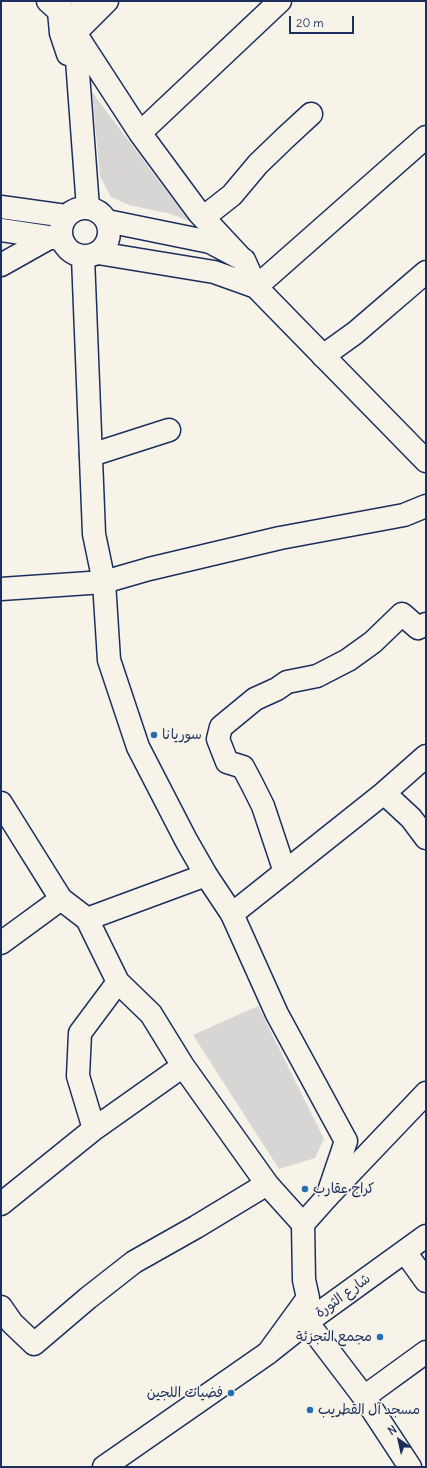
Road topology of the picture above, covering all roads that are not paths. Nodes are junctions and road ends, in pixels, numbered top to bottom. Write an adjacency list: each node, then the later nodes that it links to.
1 (84, 1): 5 (street)
2 (107, 1): 5 (street)
3 (280, 1): 8 (street)
4 (56, 4): 5 (street); 6 (street)
5 (75, 33): 6 (street); 8 (street)
6 (77, 71): 11 (street)
7 (311, 114): 13 (street)
8 (140, 133): 13 (street)
9 (426, 137): 21 (street)
10 (1, 207): 12 (street)
11 (88, 208): 12 (street); 14 (street)
12 (66, 216): 16 (street)
13 (204, 217): 18 (street)
14 (107, 221): 17 (street); 18 (street)
15 (1, 230): 16 (street)
16 (55, 238): 17 (street); 19 (street)
17 (90, 255): 21 (street); 24 (street)
18 (244, 260): 21 (street)
19 (1, 265)
20 (426, 272): 22 (street)
21 (256, 287): 22 (street)
22 (323, 356): 25 (street)
23 (170, 430): 24 (street)
24 (91, 455): 27 (street)
25 (426, 461)
26 (426, 506): 27 (street)
27 (104, 582): 28 (street); 36 (street)
28 (1, 589)
29 (426, 624): 35 (street)
30 (426, 756): 31 (street)
31 (384, 793): 34 (street); 35 (street)
32 (1, 803): 33 (street)
33 (8, 832): 37 (street)
34 (426, 838)
35 (285, 872): 38 (street)
36 (206, 874): 38 (street); 39 (street)
37 (61, 899): 39 (street); 40 (street)
38 (232, 914): 46 (street)
39 (87, 919): 41 (street)
40 (1, 943)
41 (118, 982): 42 (street); 44 (street)
42 (183, 1066): 44 (street); 45 (street)
43 (426, 1093): 46 (street)
44 (94, 1129): 47 (street)
45 (267, 1184): 48 (street); 52 (street)
46 (327, 1197): 48 (street)
47 (1, 1204)
48 (303, 1224): 55 (street)
49 (426, 1236): 50 (street, شارع الثورة)
50 (405, 1252): 51 (street); 53 (street, شارع الثورة)
51 (426, 1281)
52 (5, 1322)
53 (307, 1322): 55 (street, شارع الثورة); 56 (street)
54 (426, 1352): 56 (street)
55 (268, 1353): 57 (street, شارع الثورة)
56 (364, 1398): 58 (street)
57 (104, 1467)
58 (410, 1467)

